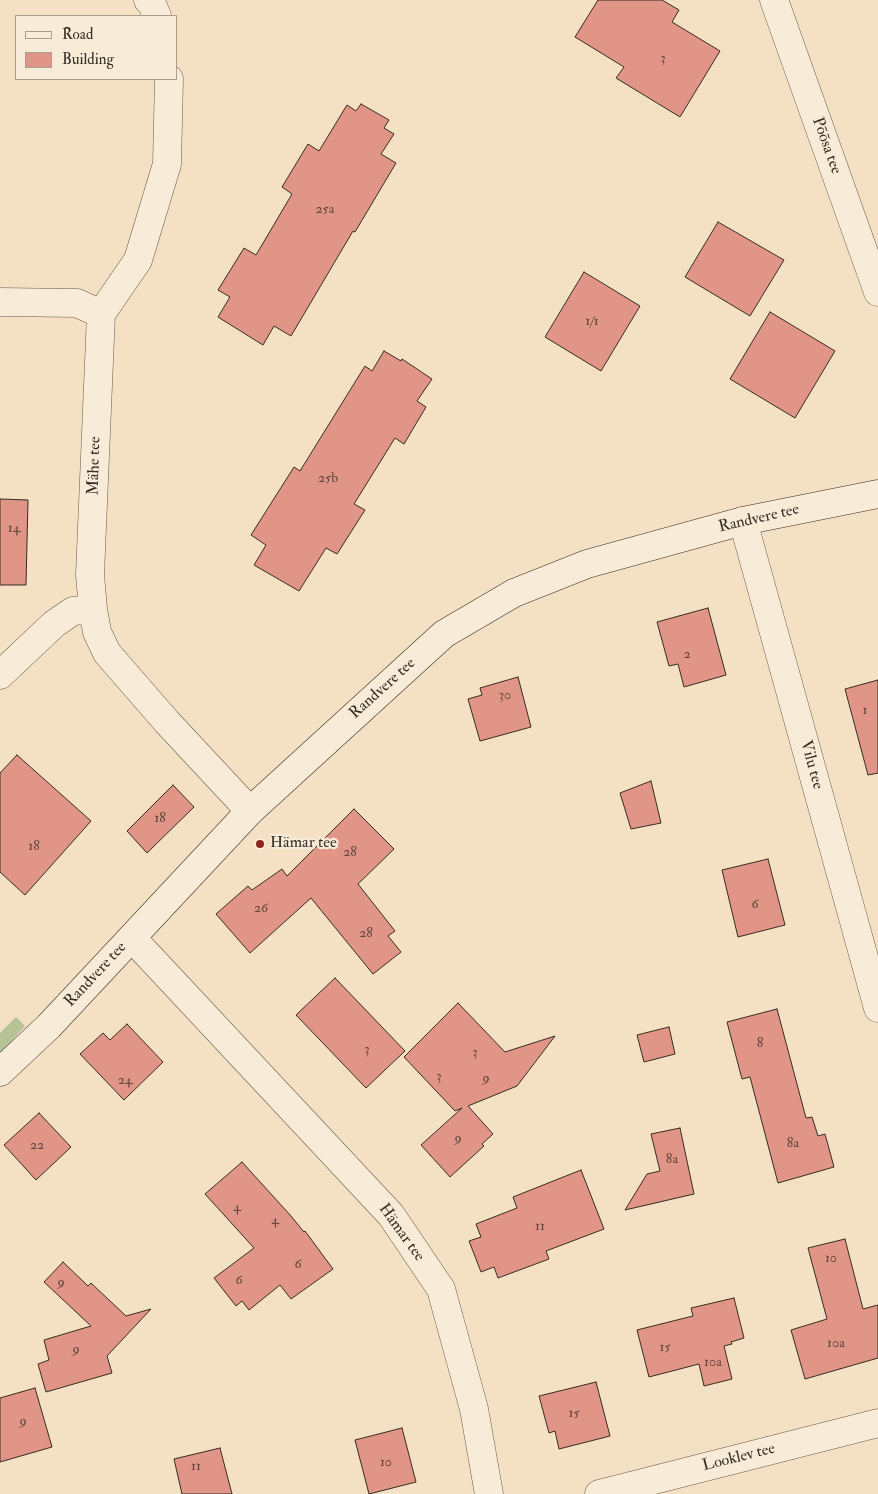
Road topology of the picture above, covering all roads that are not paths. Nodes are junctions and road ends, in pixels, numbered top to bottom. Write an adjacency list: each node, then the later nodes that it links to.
1 (148, 0): 3 (street)
2 (774, 0): 5 (street, Põõsa tee)
3 (157, 15)
4 (169, 80): 7 (street)
5 (878, 292)
6 (0, 302): 7 (street)
7 (101, 314): 10 (street, Mähe tee)
8 (878, 494): 9 (street, Randvere tee)
9 (743, 521): 12 (street, Randvere tee); 14 (street, Vilu tee)
10 (93, 609): 11 (street); 12 (street, Mähe tee)
11 (0, 676)
12 (250, 811): 13 (street, Randvere tee)
13 (132, 938): 15 (street, Randvere tee); 17 (street, Hämar tee)
14 (878, 1008)
15 (0, 1072)
16 (878, 1423): 18 (street, Looklev tee)
17 (489, 1494)
18 (599, 1494)

